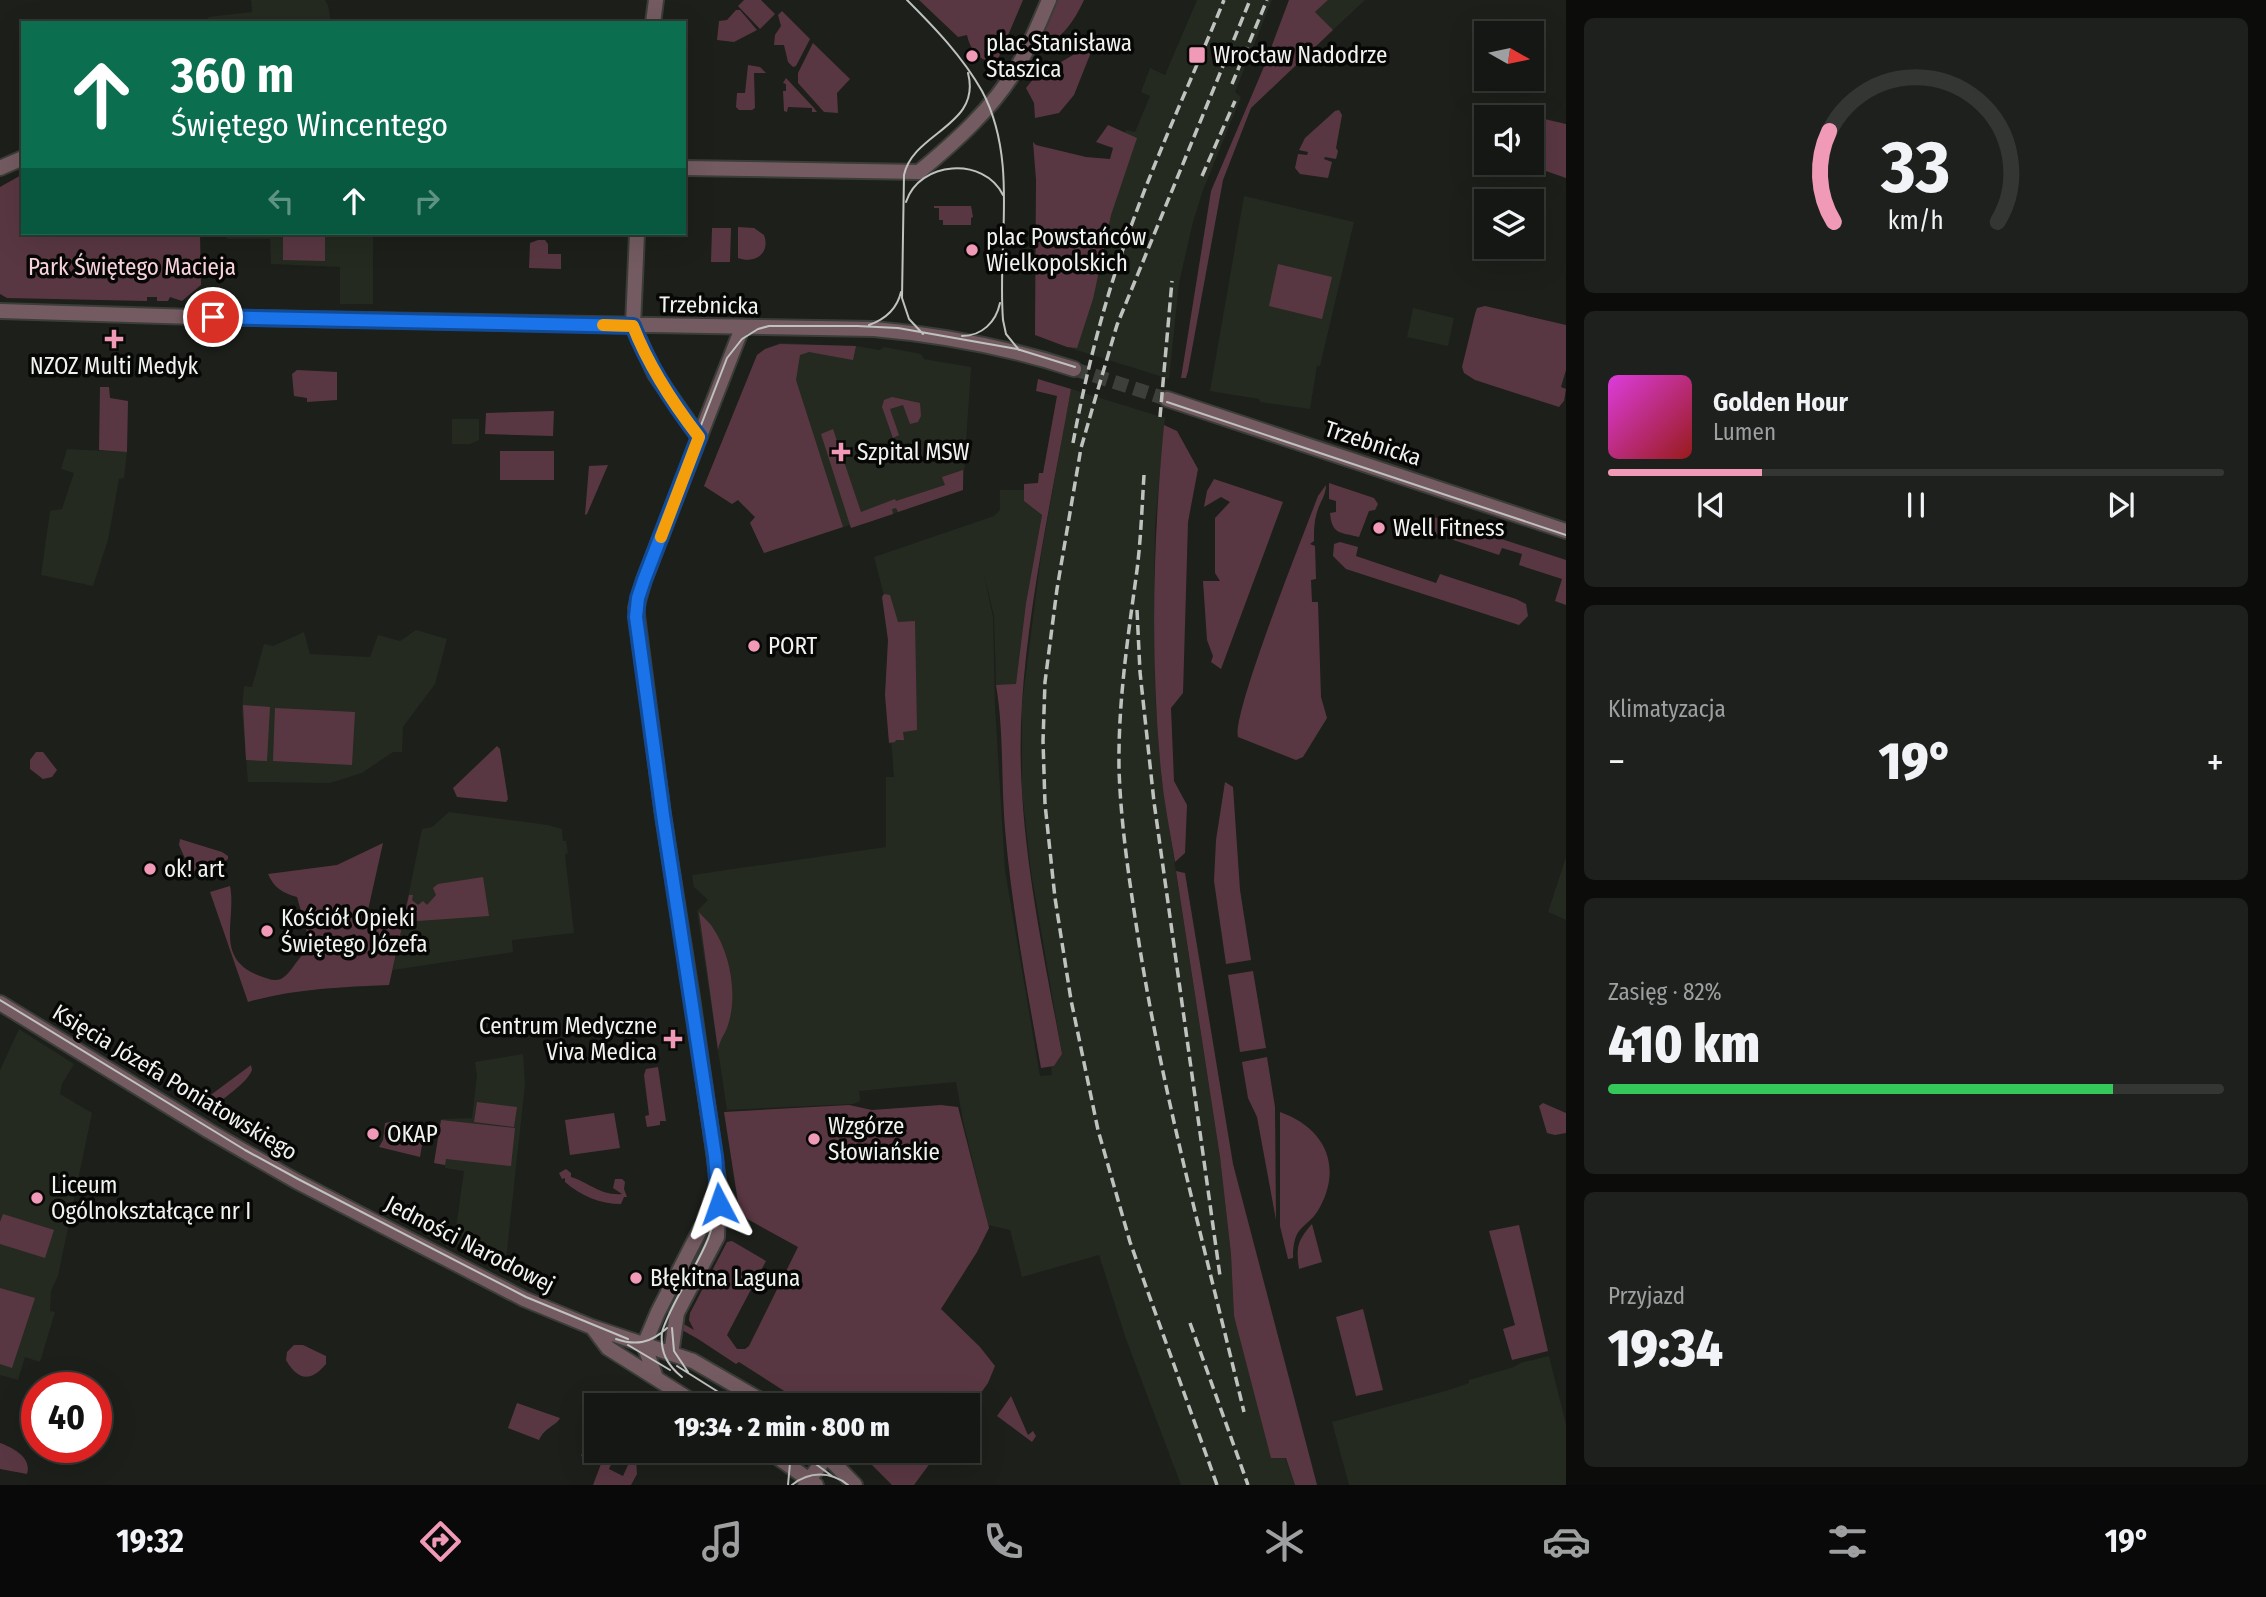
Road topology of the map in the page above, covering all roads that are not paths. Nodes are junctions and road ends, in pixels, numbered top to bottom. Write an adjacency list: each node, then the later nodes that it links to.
1 (656, 0): 3 (street)
2 (1049, 0): 6 (street)
3 (653, 21)
4 (21, 159): 5 (street)
5 (0, 168)
6 (686, 168)
7 (638, 235): 9 (street)
8 (0, 311): 9 (street, Trzebnicka)
9 (633, 326): 10 (street, Trzebnicka); 13 (street)
10 (742, 328): 11 (street, Trzebnicka); 13 (street)
11 (1074, 369)
12 (1167, 399): 14 (street, Trzebnicka)
13 (699, 437): 17 (street)
14 (1566, 531)
15 (0, 1003): 16 (street, Księcia Józefa Poniatowskiego)
16 (329, 1198): 18 (street, Jedności Narodowej)
17 (716, 1222): 19 (street); 20 (street)
18 (592, 1327): 19 (street, Jedności Narodowej); 21 (street, Jedności Narodowej)
19 (645, 1345): 20 (street, Jedności Narodowej); 21 (street)
20 (671, 1354): 23 (street, Jedności Narodowej)
21 (656, 1378): 22 (street, Jedności Narodowej)
22 (679, 1393)
23 (749, 1393)
24 (782, 1463): 27 (street)
25 (818, 1463): 27 (street)
26 (834, 1463): 28 (street)
27 (806, 1484)
28 (855, 1485)

